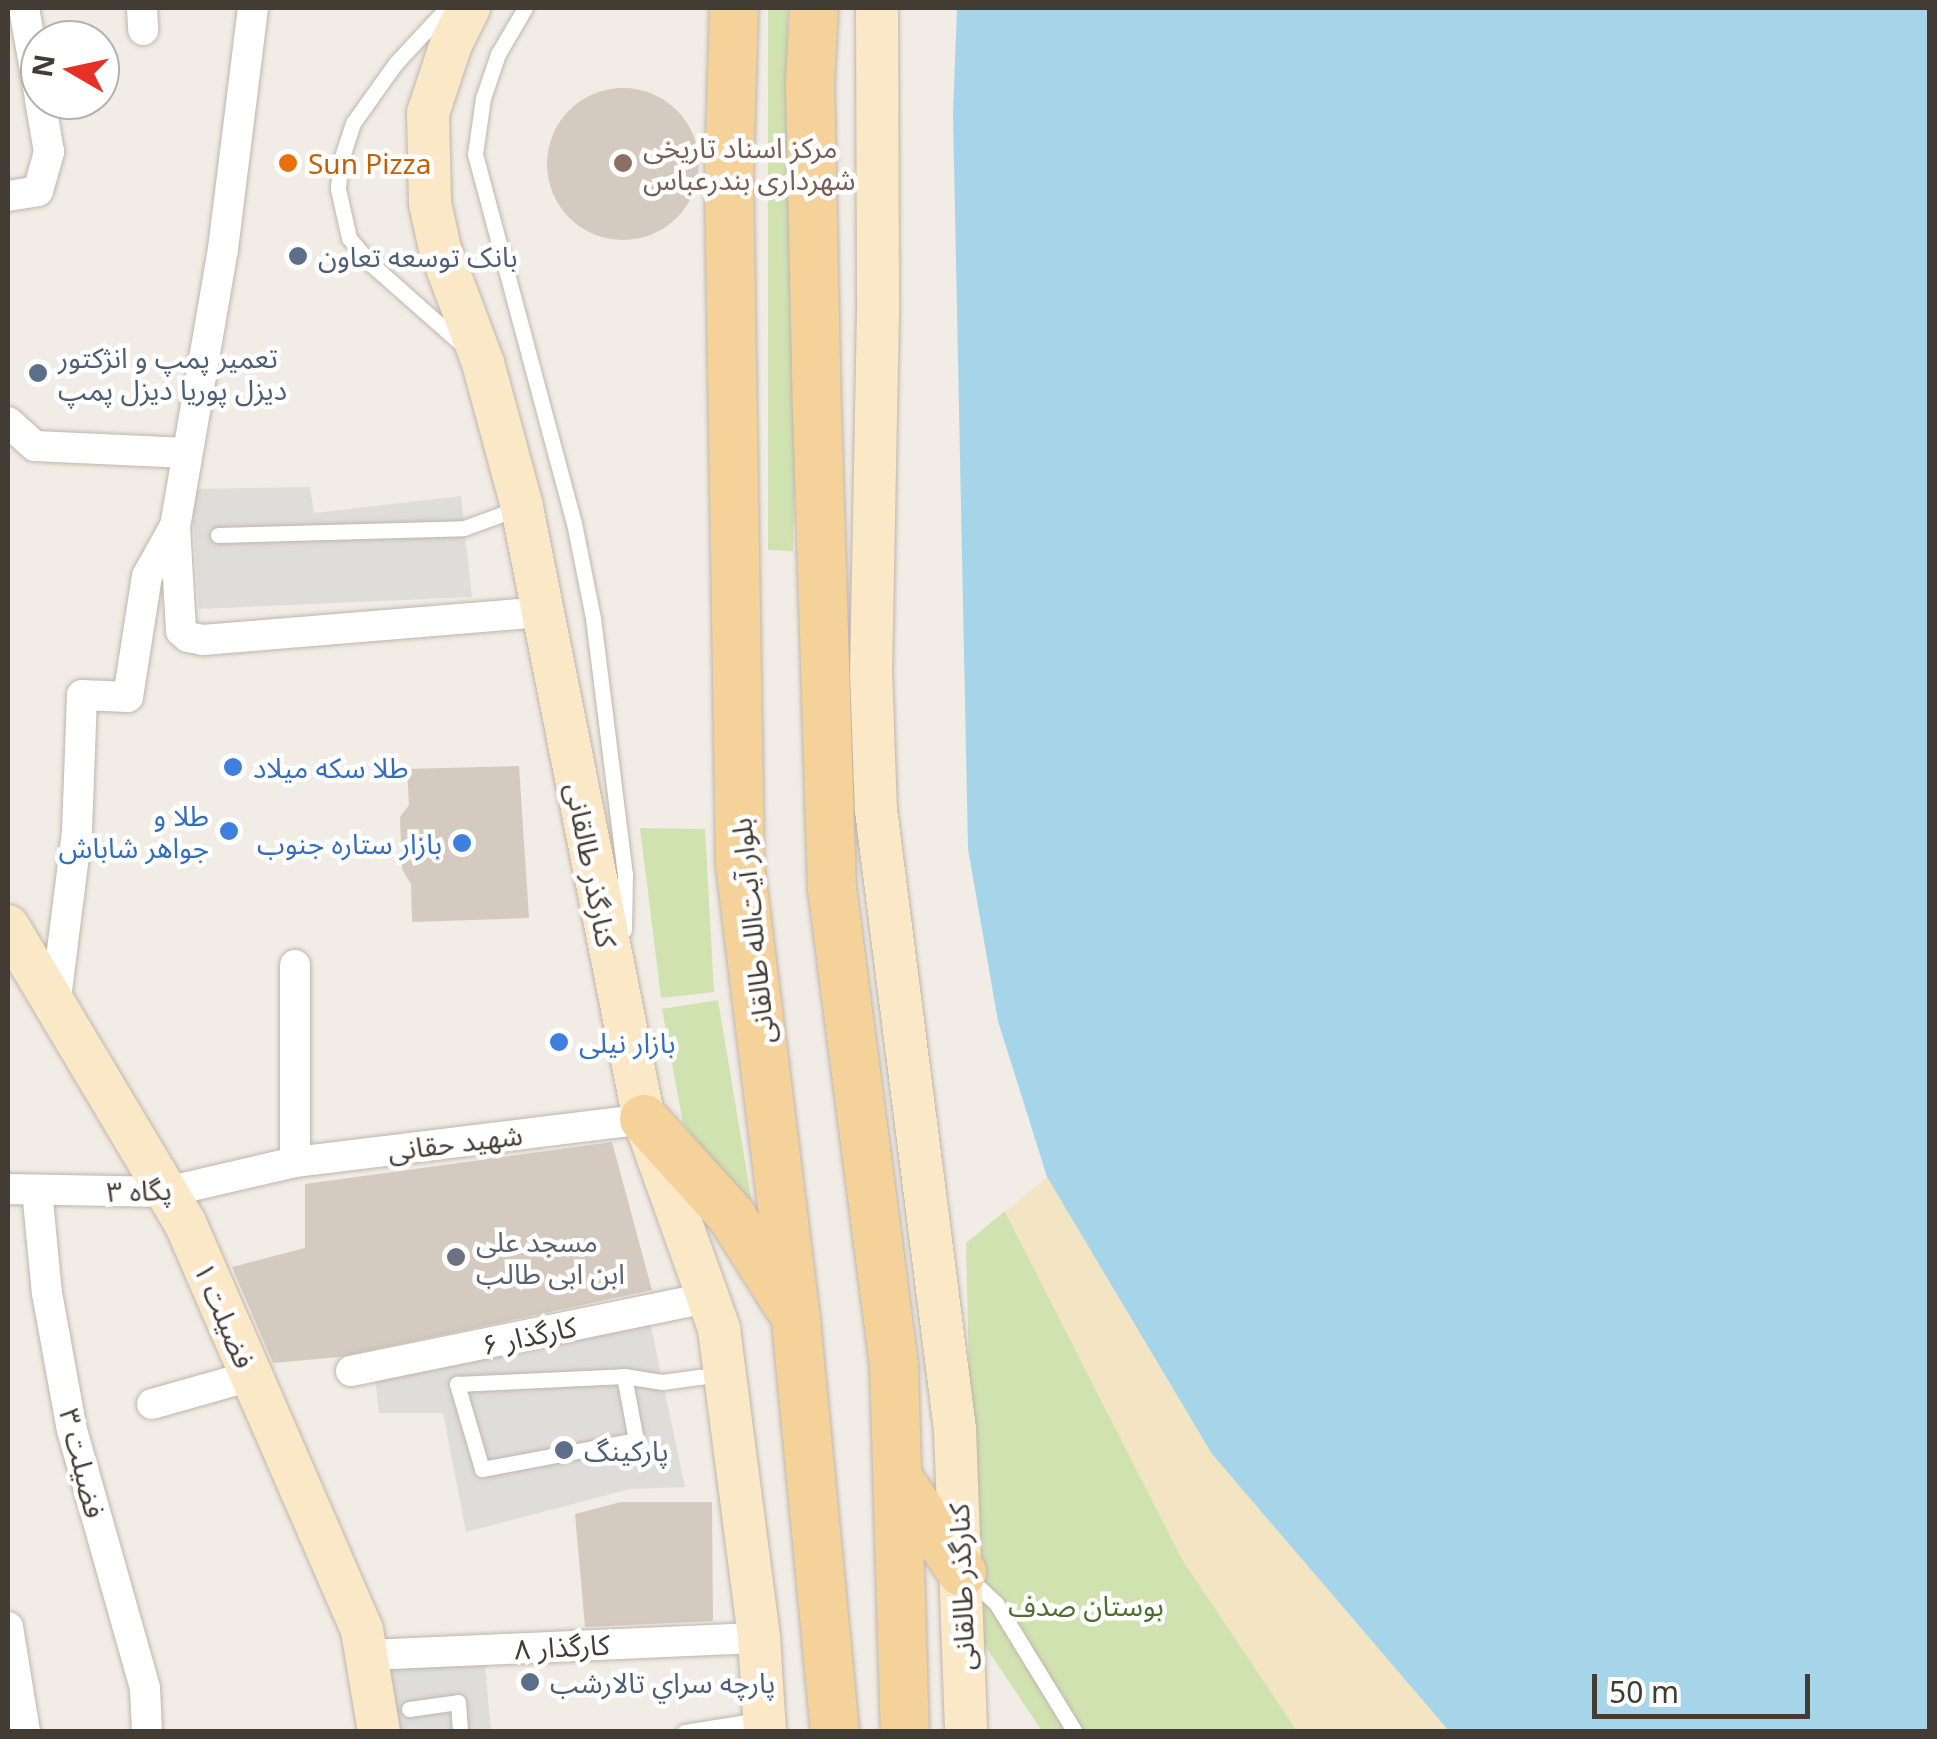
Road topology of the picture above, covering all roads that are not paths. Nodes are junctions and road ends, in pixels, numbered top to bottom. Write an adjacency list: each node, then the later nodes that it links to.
1 (253, 8): 12 (street)
2 (447, 8): 10 (lane)
3 (470, 8): 10 (street, کنارگذر طالقانی)
4 (525, 8): 20 (lane)
5 (734, 8): 26 (main road, بلوار آیت‌الله طالقانی)
6 (814, 8): 32 (main road)
7 (877, 8): 33 (street, کنارگذر طالقانی)
8 (44, 120): 9 (street)
9 (8, 196)
10 (483, 364): 13 (street, کنارگذر طالقانی)
11 (8, 422): 12 (street)
12 (187, 453): 14 (street)
13 (522, 507): 15 (lane); 16 (street, کنارگذر طالقانی)
14 (175, 526): 16 (street); 19 (street)
15 (218, 535)
16 (545, 612): 20 (street, کنارگذر طالقانی)
17 (8, 926): 19 (street, فضیلت ۱)
18 (295, 966): 22 (street)
19 (55, 1006): 24 (street, فضیلت ۱)
20 (621, 1013): 21 (street, کنارگذر طالقانی)
21 (644, 1118): 22 (street, شهید حقانی); 25 (street, کنارگذر طالقانی); 26 (main road)
22 (281, 1166): 24 (street, پگاه ۳)
23 (22, 1189): 24 (street, پگاه ۳); 40 (street, فضیلت ۳)
24 (166, 1192): 29 (street, فضیلت ۱)
25 (708, 1298): 27 (street, کارگذار ۶); 28 (street, کنارگذر طالقانی)
26 (796, 1320): 43 (main road, بلوار آیت‌الله طالقانی)
27 (351, 1371)
28 (724, 1373): 30 (lane); 35 (street, کنارگذر طالقانی)
29 (251, 1376): 31 (street); 36 (street, فضیلت ۱)
30 (624, 1376): 30 (lane)
31 (152, 1404)
32 (898, 1478): 33 (main road); 44 (main road)
33 (962, 1572): 45 (street, کنارگذر طالقانی); 46 (lane)
34 (8, 1627): 39 (street)
35 (758, 1638): 36 (street, کارگذار ۸); 38 (street, کنارگذر طالقانی)
36 (366, 1656): 37 (street, فضیلت ۱)
37 (394, 1720): 41 (lane)
38 (765, 1726): 42 (lane)
39 (25, 1732)
40 (147, 1732)
41 (460, 1732)
42 (684, 1732)
43 (835, 1732)
44 (905, 1732)
45 (966, 1732)
46 (1075, 1732)

